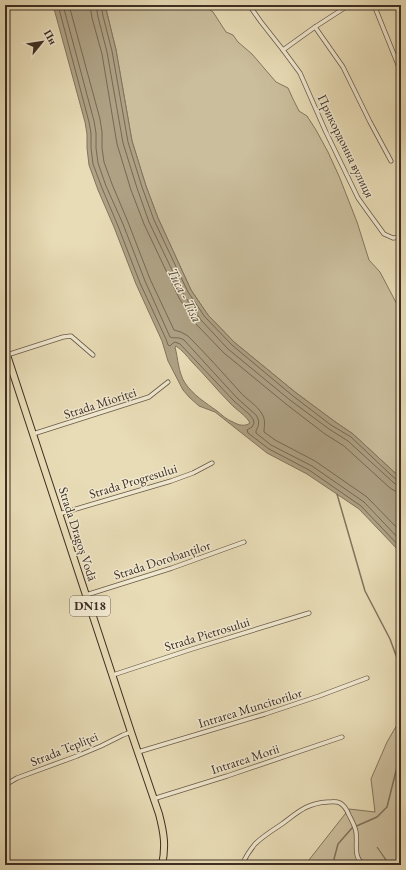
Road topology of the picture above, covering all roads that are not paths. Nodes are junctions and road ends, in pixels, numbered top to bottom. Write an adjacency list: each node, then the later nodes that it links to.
1 (249, 5): 5 (street, Прикордонна вулиця)
2 (349, 5): 4 (street)
3 (374, 5): 6 (street)
4 (315, 27): 5 (street); 7 (street)
5 (284, 50): 8 (street, Прикордонна вулиця)
6 (401, 72)
7 (391, 161)
8 (401, 237)
9 (6, 352): 10 (street); 12 (main road, Strada Dragoș Vodă / DN18)
10 (94, 355)
11 (168, 382): 12 (street, Strada Mioriței)
12 (33, 434): 14 (main road, Strada Dragoș Vodă / DN18)
13 (212, 463): 14 (street, Strada Progresului)
14 (59, 514): 16 (main road, Strada Dragoș Vodă / DN18)
15 (244, 542): 16 (street, Strada Dorobanților)
16 (86, 595): 18 (main road, Strada Dragoș Vodă / DN18)
17 (309, 613): 18 (street, Strada Pietrosului)
18 (113, 675): 20 (main road, Strada Dragoș Vodă / DN18)
19 (366, 678): 22 (street, Intrarea Muncitorilor)
20 (131, 732): 22 (main road, Strada Dragoș Vodă / DN18); 23 (street, Strada Tepliței)
21 (342, 737): 24 (street, Intrarea Morii)
22 (138, 752): 24 (main road, Strada Dragoș Vodă / DN18)
23 (5, 785)
24 (154, 799): 25 (main road, Strada Dragoș Vodă / DN18)
25 (162, 865)
26 (242, 865): 27 (street)
27 (365, 865)

